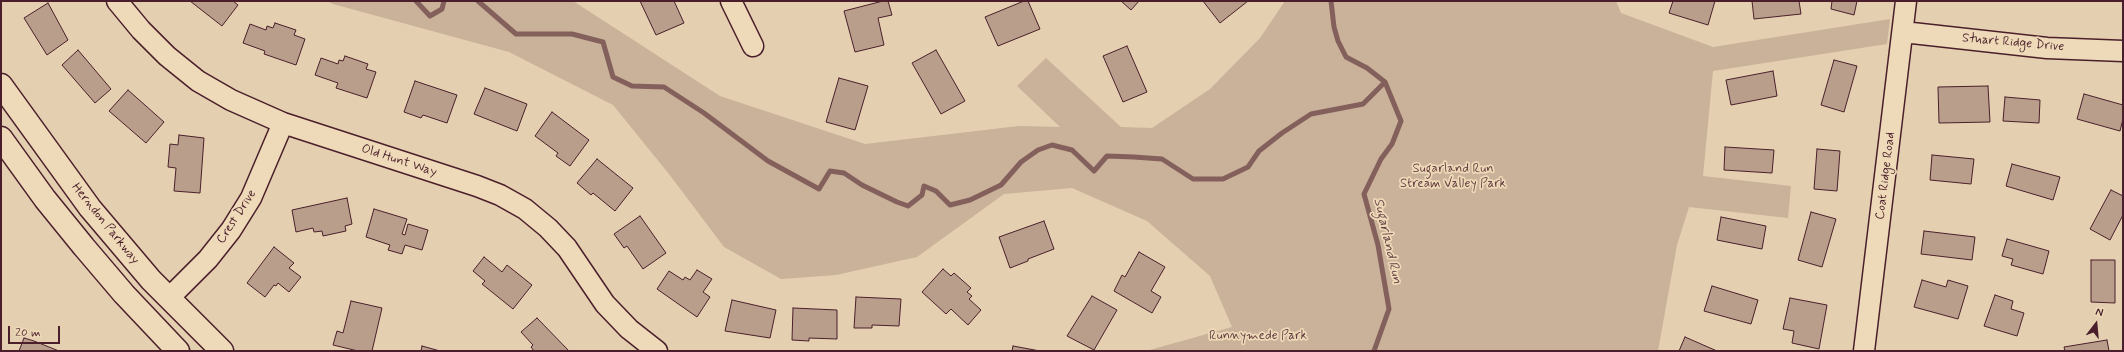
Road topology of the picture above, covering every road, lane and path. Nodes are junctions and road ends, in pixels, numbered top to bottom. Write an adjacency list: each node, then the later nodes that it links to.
1 (117, 1): 8 (street, Old Hunt Way)
2 (731, 1): 5 (street)
3 (1906, 1): 4 (street, Coat Ridge Road)
4 (1903, 32): 6 (street, Stuart Ridge Drive); 14 (street, Coat Ridge Road)
5 (753, 46)
6 (2123, 51)
7 (1, 85): 10 (main road, Herndon Parkway)
8 (283, 123): 10 (street, Crest Drive); 13 (street, Old Hunt Way)
9 (1, 138): 11 (main road)
10 (169, 298): 12 (main road, Herndon Parkway)
11 (178, 351)
12 (222, 351)
13 (657, 351)
14 (1864, 351)

